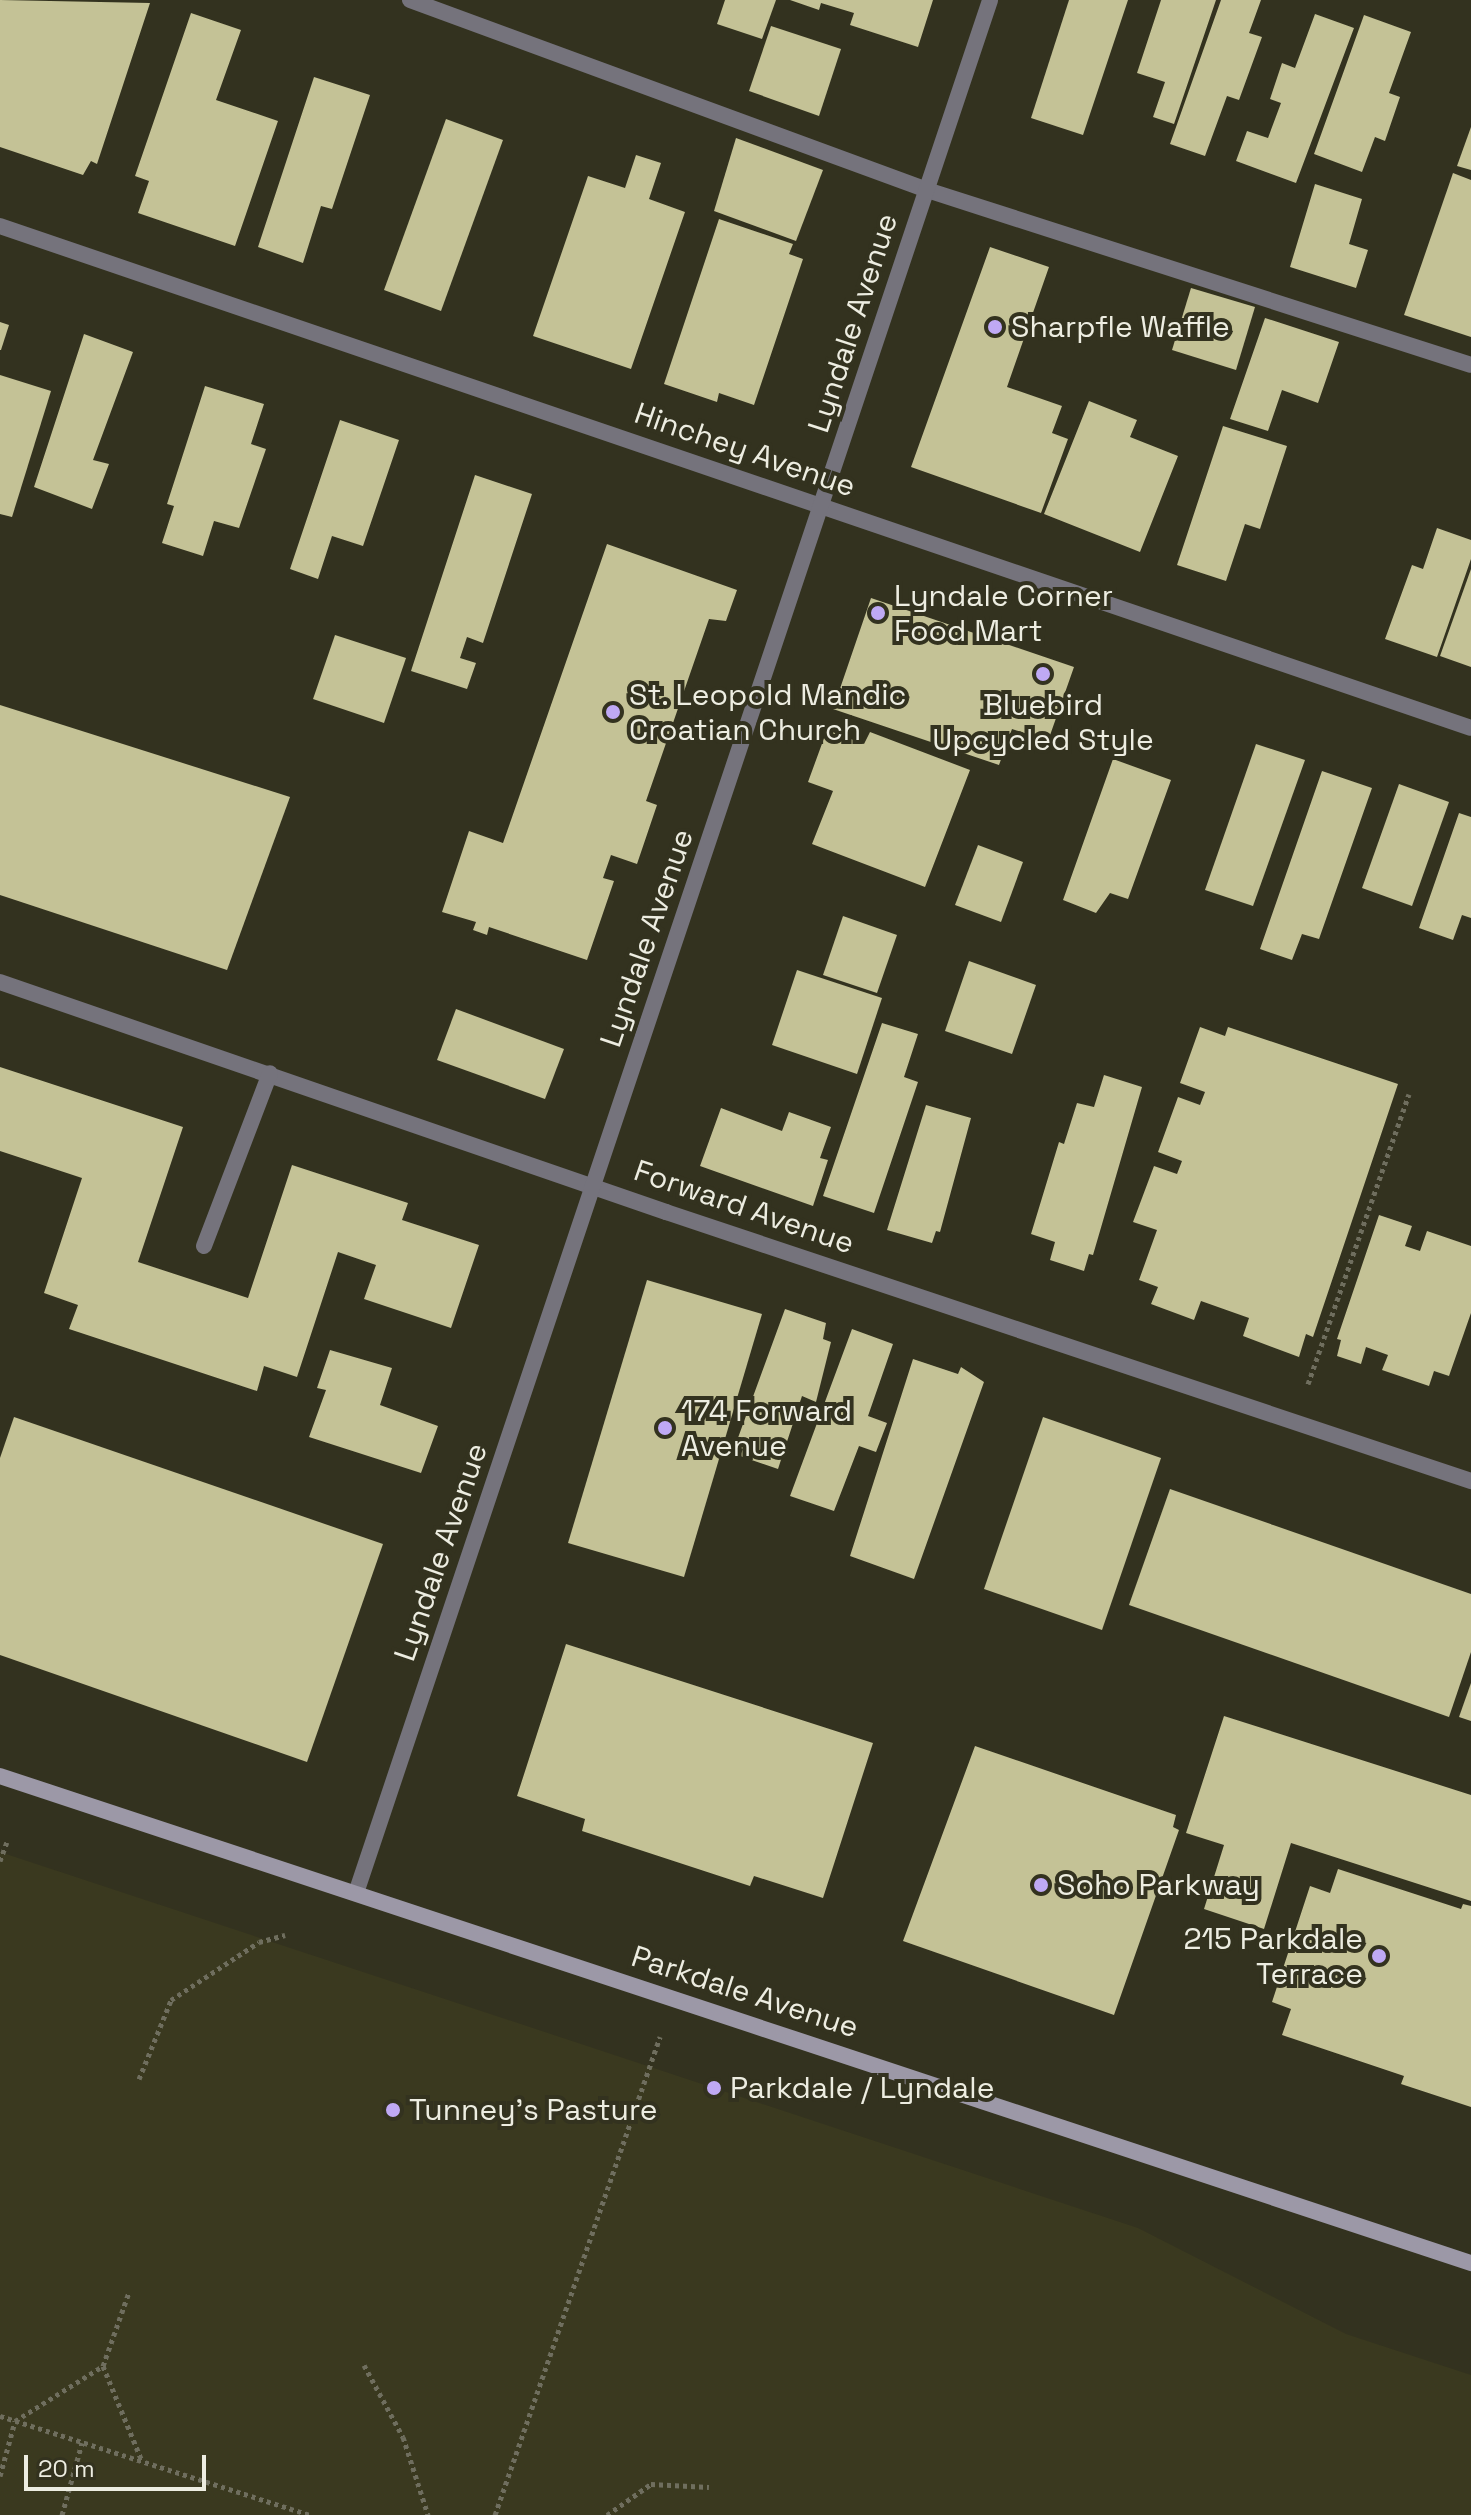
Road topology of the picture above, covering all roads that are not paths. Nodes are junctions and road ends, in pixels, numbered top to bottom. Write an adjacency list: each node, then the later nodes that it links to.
1 (410, 0): 3 (street)
2 (990, 0): 3 (street, Lyndale Avenue)
3 (927, 190): 5 (street); 6 (street, Lyndale Avenue)
4 (0, 226): 6 (street, Hinchey Avenue)
5 (1471, 365)
6 (821, 505): 7 (street, Hinchey Avenue); 10 (street, Lyndale Avenue)
7 (1471, 728)
8 (0, 982): 9 (street, Forward Avenue)
9 (270, 1073): 10 (street, Forward Avenue); 11 (street)
10 (594, 1183): 12 (street, Forward Avenue); 14 (street, Lyndale Avenue)
11 (204, 1246)
12 (1471, 1481)
13 (0, 1776): 14 (main road, Parkdale Avenue)
14 (356, 1893): 15 (main road, Parkdale Avenue)
15 (1471, 2263)

